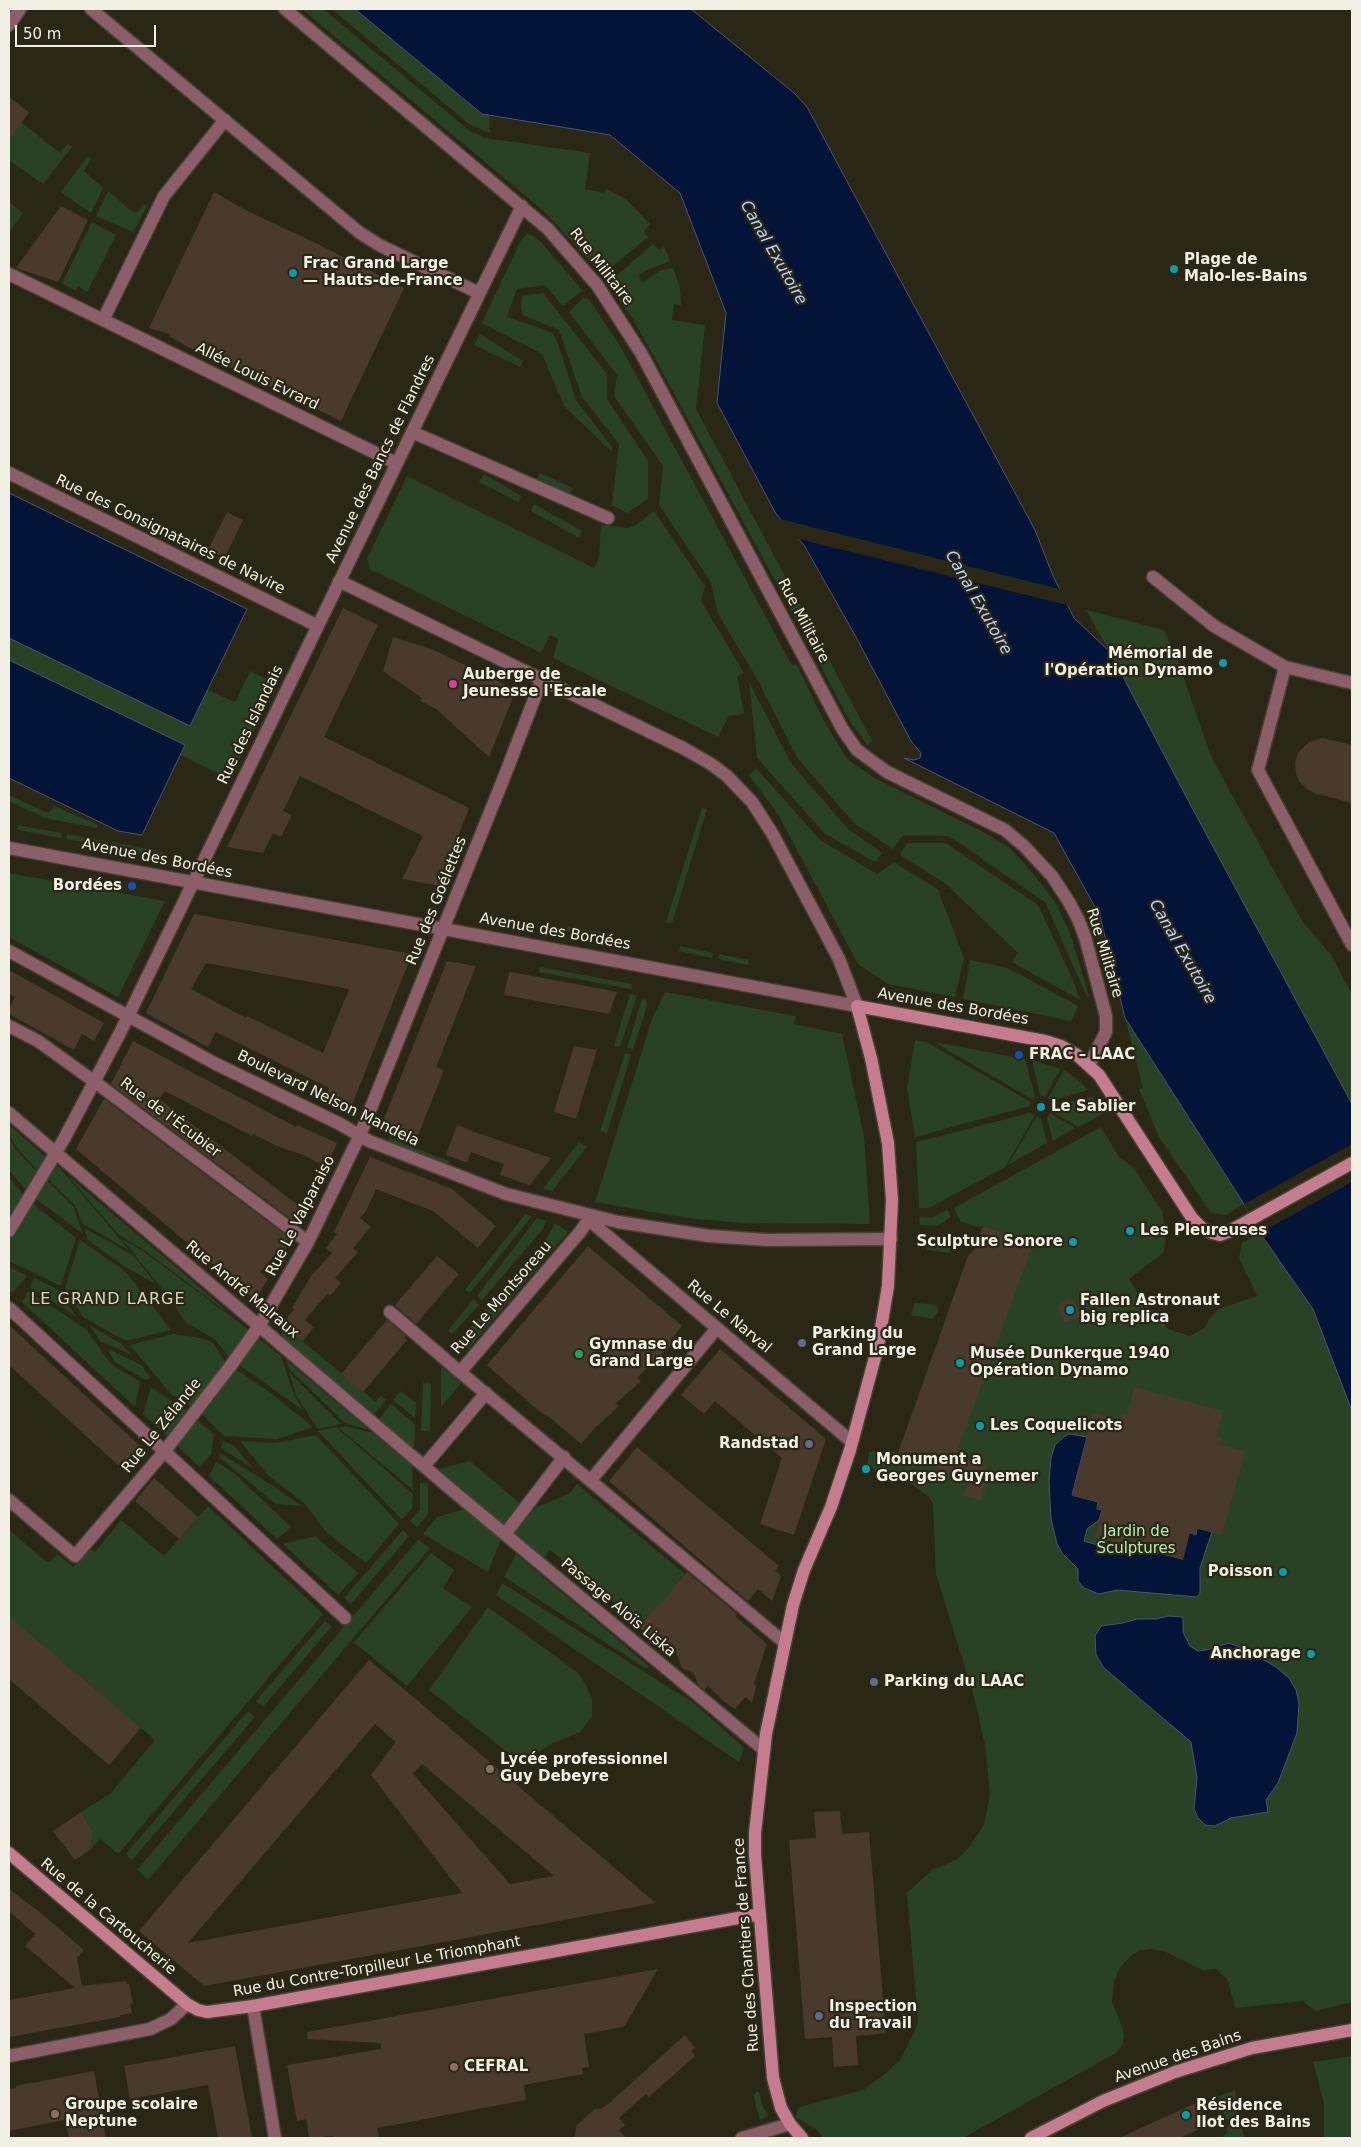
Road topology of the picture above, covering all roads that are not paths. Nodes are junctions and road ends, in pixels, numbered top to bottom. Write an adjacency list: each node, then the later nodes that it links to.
1 (20, 9): 4 (street)
2 (92, 9): 5 (street)
3 (285, 9): 6 (street, Rue Militaire)
4 (9, 25)
5 (225, 120): 8 (street); 9 (street)
6 (522, 206): 8 (street, Avenue des Bancs de Flandres); 28 (street, Rue Militaire)
7 (9, 274): 9 (street, Allée Louis Evrard)
8 (479, 293): 10 (street, Avenue des Bancs de Flandres)
9 (104, 320): 11 (street, Allée Louis Evrard)
10 (412, 432): 11 (street, Avenue des Bancs de Flandres); 13 (street)
11 (396, 463): 15 (street, Avenue des Bancs de Flandres)
12 (9, 473): 16 (street, Rue des Consignataires de Navire)
13 (608, 518)
14 (1153, 578): 17 (street)
15 (339, 581): 16 (street, Rue des Islandais); 18 (street, Avenue des Bancs de Flandres)
16 (318, 626): 21 (street, Rue des Islandais)
17 (1285, 666): 19 (street); 23 (street)
18 (542, 679): 22 (street, Rue des Goélettes); 25 (street, Avenue des Bancs de Flandres)
19 (1352, 683)
20 (9, 848): 21 (street, Avenue des Bordées)
21 (192, 882): 22 (street, Avenue des Bordées); 26 (street, Rue des Islandais)
22 (443, 928): 25 (street, Avenue des Bordées); 31 (street, Rue des Goélettes)
23 (1352, 946)
24 (9, 951): 26 (street, Boulevard Nelson Mandela)
25 (857, 1006): 28 (street, Avenue des Bordées); 36 (street, Avenue des Bancs de Flandres)
26 (128, 1015): 29 (street, Rue des Islandais); 31 (street, Boulevard Nelson Mandela)
27 (9, 1026): 29 (street, Rue de l'Écubier)
28 (1089, 1065): 33 (street)
29 (95, 1082): 32 (street, Rue des Islandais); 37 (street, Rue de l'Écubier)
30 (9, 1114): 32 (street, Rue André Malraux)
31 (360, 1134): 34 (street, Boulevard Nelson Mandela); 37 (street, Rue Le Valparaiso)
32 (56, 1153): 35 (street, Rue des Islandais); 41 (street, Rue André Malraux)
33 (1352, 1163)
34 (590, 1218): 36 (street, Boulevard Nelson Mandela); 42 (street, Rue Le Narval); 43 (street, Rue Le Montsoreau)
35 (9, 1232)
36 (891, 1239): 45 (street, Rue des Chantiers de France)
37 (308, 1242): 39 (street, Rue Le Valparaiso)
38 (9, 1308): 46 (street)
39 (268, 1311): 41 (street, Rue Le Zélande)
40 (390, 1312): 43 (street, Rue Le Montsoreau)
41 (259, 1326): 46 (street, Rue Le Zélande); 48 (street, Rue André Malraux)
42 (717, 1328): 45 (street, Rue Le Narval); 49 (street)
43 (460, 1372): 44 (street)
44 (486, 1393): 47 (street); 48 (street)
45 (852, 1442): 54 (street, Rue des Chantiers de France)
46 (164, 1452): 51 (street, Rue Le Zélande); 53 (street)
47 (564, 1457): 49 (street); 52 (street)
48 (424, 1466): 50 (street, Rue André Malraux)
49 (591, 1480): 54 (street)
50 (453, 1491): 52 (street, Passage Aloïs Liska)
51 (9, 1500)
52 (505, 1534): 55 (street, Passage Aloïs Liska)
53 (345, 1618)
54 (785, 1643): 55 (street, Rue des Chantiers de France)
55 (763, 1749): 57 (street, Rue des Chantiers de France)
56 (9, 1854): 58 (street, Rue de la Cartoucherie)
57 (760, 1914): 59 (street, Rue du Contre-Torpilleur Le Triomphant); 62 (street, Rue des Chantiers de France)
58 (187, 2004): 59 (street, Rue du Contre-Torpilleur Le Triomphant); 61 (street)
59 (253, 2006): 63 (street)
60 (1348, 2031): 66 (street, Avenue des Bains)
61 (9, 2056)
62 (790, 2124): 64 (street); 65 (street, Rue des Chantiers de France)
63 (275, 2138)
64 (742, 2138)
65 (802, 2138)
66 (1031, 2138)

